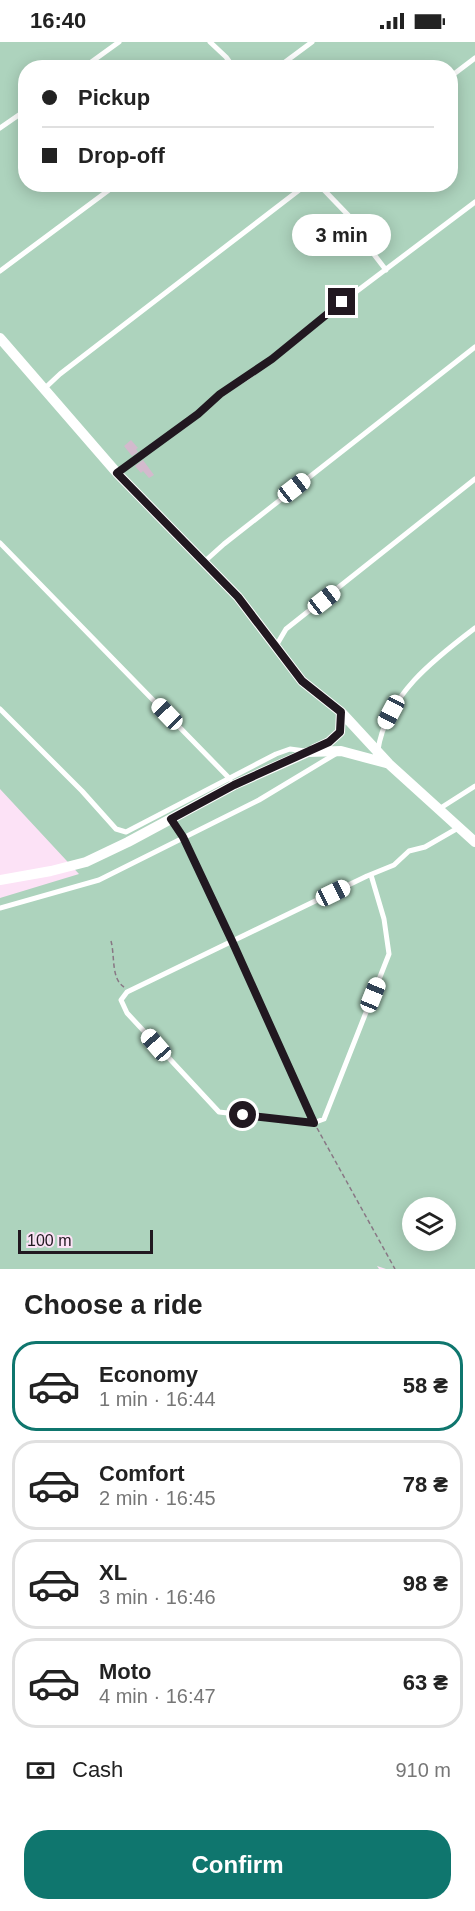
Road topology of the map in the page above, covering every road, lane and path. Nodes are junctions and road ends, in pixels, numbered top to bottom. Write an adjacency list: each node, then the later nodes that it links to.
1 (118, 42): 5 (lane)
2 (210, 42): 6 (lane)
3 (312, 42): 7 (lane)
4 (475, 58): 8 (lane)
5 (94, 60)
6 (228, 60)
7 (288, 60)
8 (458, 71)
9 (18, 116): 10 (lane)
10 (0, 128)
11 (106, 192): 16 (lane)
12 (297, 192): 19 (lane)
13 (327, 192): 15 (lane)
14 (475, 202): 15 (lane)
15 (386, 270): 20 (lane)
16 (0, 271)
17 (0, 338): 19 (street)
18 (475, 347): 23 (lane)
19 (44, 389): 20 (street)
20 (117, 473): 23 (street)
21 (475, 479): 25 (lane)
22 (0, 543): 32 (lane)
23 (204, 562): 25 (street)
24 (475, 628): 30 (lane)
25 (276, 646): 27 (street)
26 (0, 710): 32 (lane)
27 (341, 712): 29 (street); 30 (street)
28 (341, 751): 29 (street); 31 (street); 37 (lane)
29 (308, 752): 32 (lane); 35 (street)
30 (378, 753): 31 (street)
31 (389, 764): 34 (street)
32 (230, 779)
33 (475, 786): 34 (lane)
34 (439, 809): 36 (street)
35 (171, 819): 37 (lane); 40 (street)
36 (458, 828): 38 (street); 39 (lane)
37 (183, 837): 41 (lane); 43 (lane)
38 (475, 842)
39 (371, 875): 43 (lane); 45 (lane)
40 (0, 880)
41 (0, 908)
42 (111, 941): 44 (path)
43 (232, 941): 44 (lane); 45 (lane)
44 (133, 989): 45 (lane)
45 (314, 1123): 46 (path)
46 (395, 1269)

